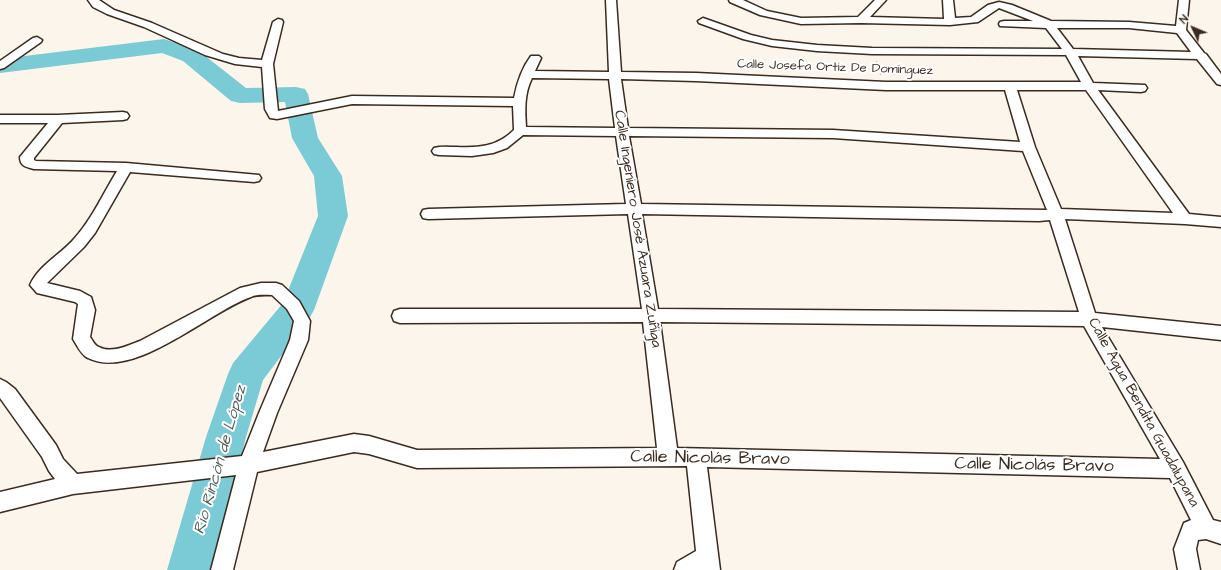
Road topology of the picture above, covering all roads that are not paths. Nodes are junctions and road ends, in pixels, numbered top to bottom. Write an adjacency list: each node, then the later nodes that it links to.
1 (93, 0): 18 (street)
2 (611, 0): 21 (street, Calle Ingeniero José Azuara Zuñiga)
3 (734, 0): 7 (street)
4 (881, 0): 7 (street)
5 (948, 0): 10 (street)
6 (1184, 0): 13 (street)
7 (861, 20): 10 (street)
8 (703, 21): 15 (street)
9 (278, 22): 18 (street)
10 (950, 22): 12 (street)
11 (1004, 24): 12 (street)
12 (1049, 24): 13 (street); 15 (street)
13 (1181, 30): 16 (street)
14 (37, 40): 19 (street)
15 (1070, 52): 16 (street); 24 (street)
16 (1202, 56): 22 (street)
17 (535, 58): 20 (street)
18 (267, 64): 26 (street)
19 (0, 66)
20 (527, 74): 21 (street, Calle Josefa Ortiz De Domínguez); 26 (street)
21 (615, 76): 23 (street, Calle Josefa Ortiz De Domínguez); 31 (street, Calle Ingeniero José Azuara Zuñiga)
22 (1221, 81)
23 (1010, 86): 24 (street, Calle Josefa Ortiz De Domínguez); 32 (street, Calle Agua Bendita Guadalupana)
24 (1089, 86): 25 (street, Calle Josefa Ortiz De Domínguez); 39 (street)
25 (1141, 88)
26 (519, 102): 30 (street)
27 (124, 116): 29 (street)
28 (0, 119): 29 (street)
29 (58, 119): 34 (street)
30 (520, 131): 31 (street); 33 (street)
31 (622, 131): 32 (street); 36 (street, Calle Ingeniero José Azuara Zuñiga)
32 (1028, 147): 38 (street, Calle Agua Bendita Guadalupana)
33 (439, 151)
34 (126, 167): 35 (street); 48 (street)
35 (254, 178)
36 (634, 209): 37 (street); 38 (street); 41 (street, Calle Ingeniero José Azuara Zuñiga)
37 (428, 214)
38 (1056, 214): 39 (street); 43 (street, Calle Agua Bendita Guadalupana)
39 (1185, 219): 40 (street)
40 (1221, 222)
41 (651, 315): 42 (street); 43 (street); 46 (street, Calle Ingeniero José Azuara Zuñiga)
42 (400, 316)
43 (1090, 319): 44 (street); 49 (street, Calle Agua Bendita Guadalupana)
44 (1221, 332)
45 (0, 387): 50 (street)
46 (668, 457): 47 (street, Calle Nicolás Bravo); 48 (street, Calle Nicolás Bravo)
47 (696, 459): 49 (street, Calle Nicolás Bravo); 53 (street)
48 (248, 464): 50 (street, Calle Nicolás Bravo); 54 (street)
49 (1176, 469): 52 (street, Calle Agua Bendita Guadalupana)
50 (73, 484): 51 (street, Calle Nicolás Bravo)
51 (0, 502)
52 (1214, 531): 56 (street, Calle Agua Bendita Guadalupana)
53 (708, 563): 55 (street)
54 (222, 570)
55 (685, 570)
56 (1189, 570)

